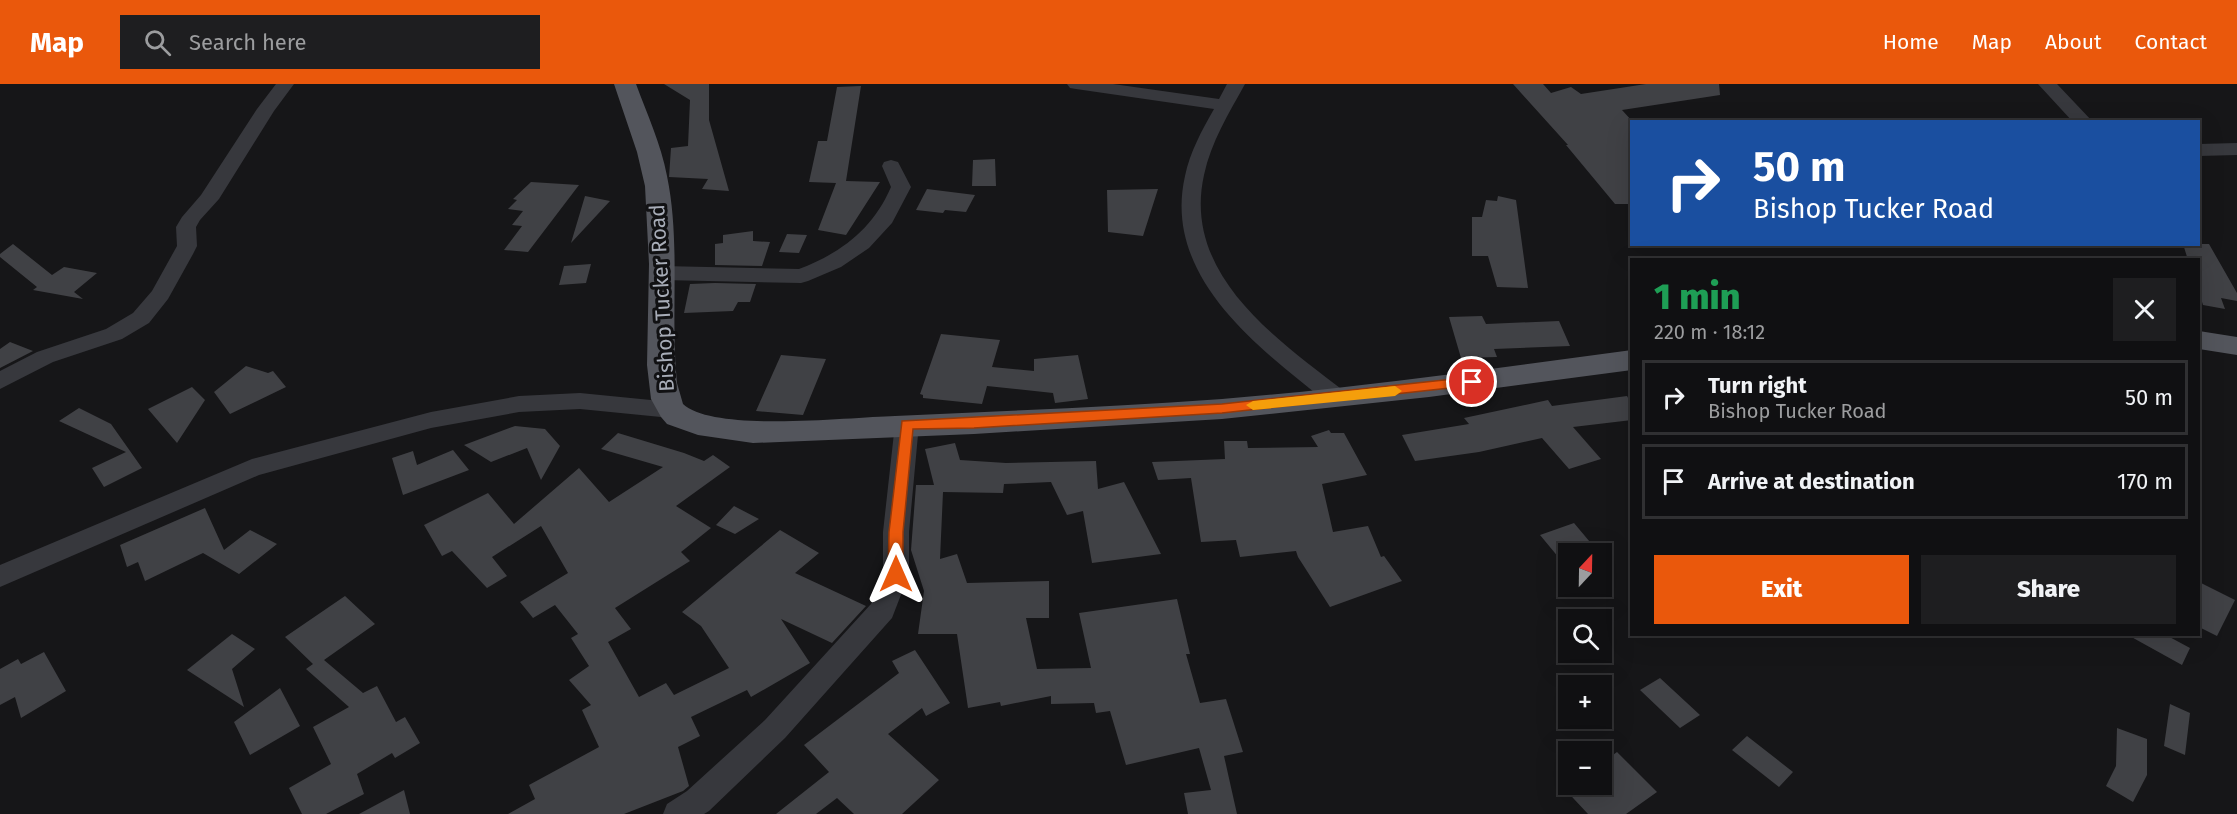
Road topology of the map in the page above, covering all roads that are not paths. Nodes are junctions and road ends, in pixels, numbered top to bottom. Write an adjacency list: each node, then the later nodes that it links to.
1 (285, 84): 15 (street)
2 (625, 84): 11 (main road, Bishop Tucker Road)
3 (1076, 84): 6 (street)
4 (1236, 84): 6 (street)
5 (2047, 84): 7 (street)
6 (1225, 105): 16 (street)
7 (2082, 120)
8 (2237, 149): 9 (street)
9 (2200, 150)
10 (891, 166): 11 (street)
11 (662, 273): 17 (main road, Bishop Tucker Road)
12 (2200, 340): 13 (main road)
13 (2237, 346)
14 (1630, 360): 16 (main road, Bishop Tucker Road)
15 (0, 381)
16 (1336, 397): 18 (main road, Bishop Tucker Road)
17 (671, 410): 18 (main road, Bishop Tucker Road); 19 (street)
18 (907, 424): 20 (street)
19 (0, 576)
20 (678, 814)

